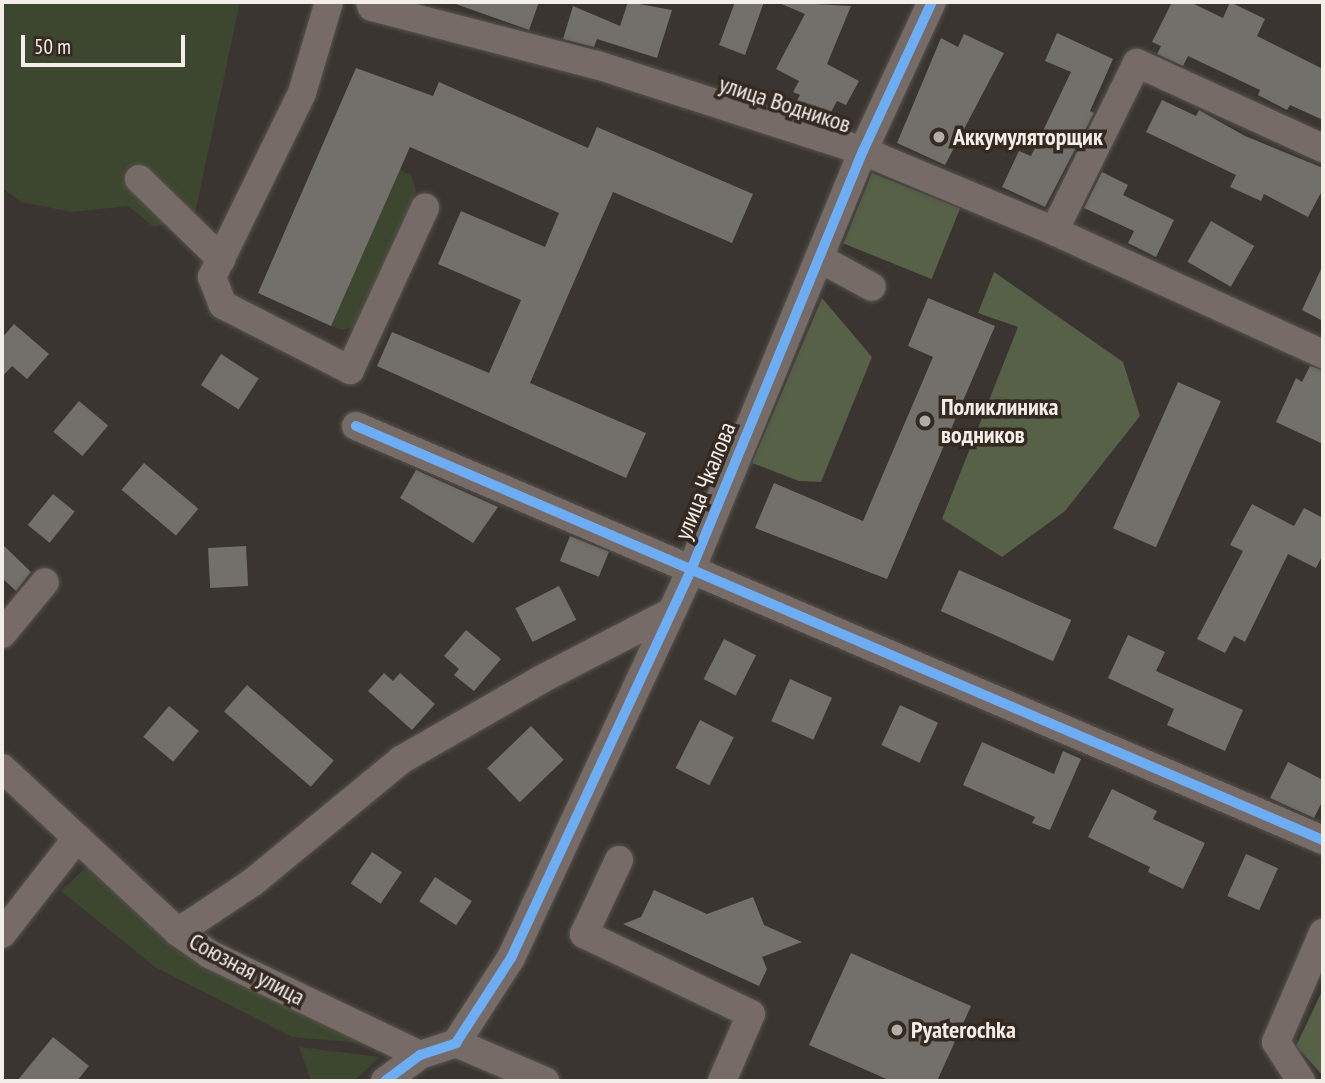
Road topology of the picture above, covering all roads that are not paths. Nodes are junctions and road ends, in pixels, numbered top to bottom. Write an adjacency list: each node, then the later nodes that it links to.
1 (329, 2): 10 (street)
2 (932, 2): 5 (street, улица Чкалова)
3 (371, 4): 5 (street, улица Водников)
4 (1323, 148): 8 (street)
5 (863, 151): 8 (street, улица Водников); 9 (street, улица Чкалова)
6 (139, 179): 10 (street)
7 (425, 208): 10 (street)
8 (1054, 231): 12 (street, улица Водников)
9 (819, 258): 11 (street); 14 (street, улица Чкалова)
10 (221, 259)
11 (872, 286)
12 (1323, 354)
13 (356, 426): 14 (street)
14 (691, 570): 16 (street, улица Чкалова); 20 (street)
15 (45, 582): 17 (street)
16 (671, 612): 22 (street); 25 (street, улица Чкалова)
17 (2, 634)
18 (2, 768): 19 (street, Союзная улица)
19 (77, 838): 22 (street, Союзная улица); 24 (street)
20 (1323, 840)
21 (619, 860): 29 (street)
22 (178, 932): 26 (street, Союзная улица)
23 (1323, 933): 27 (street)
24 (2, 934)
25 (456, 1043): 26 (street); 28 (street)
26 (401, 1072)
27 (1295, 1075)
28 (545, 1081)
29 (722, 1081)

